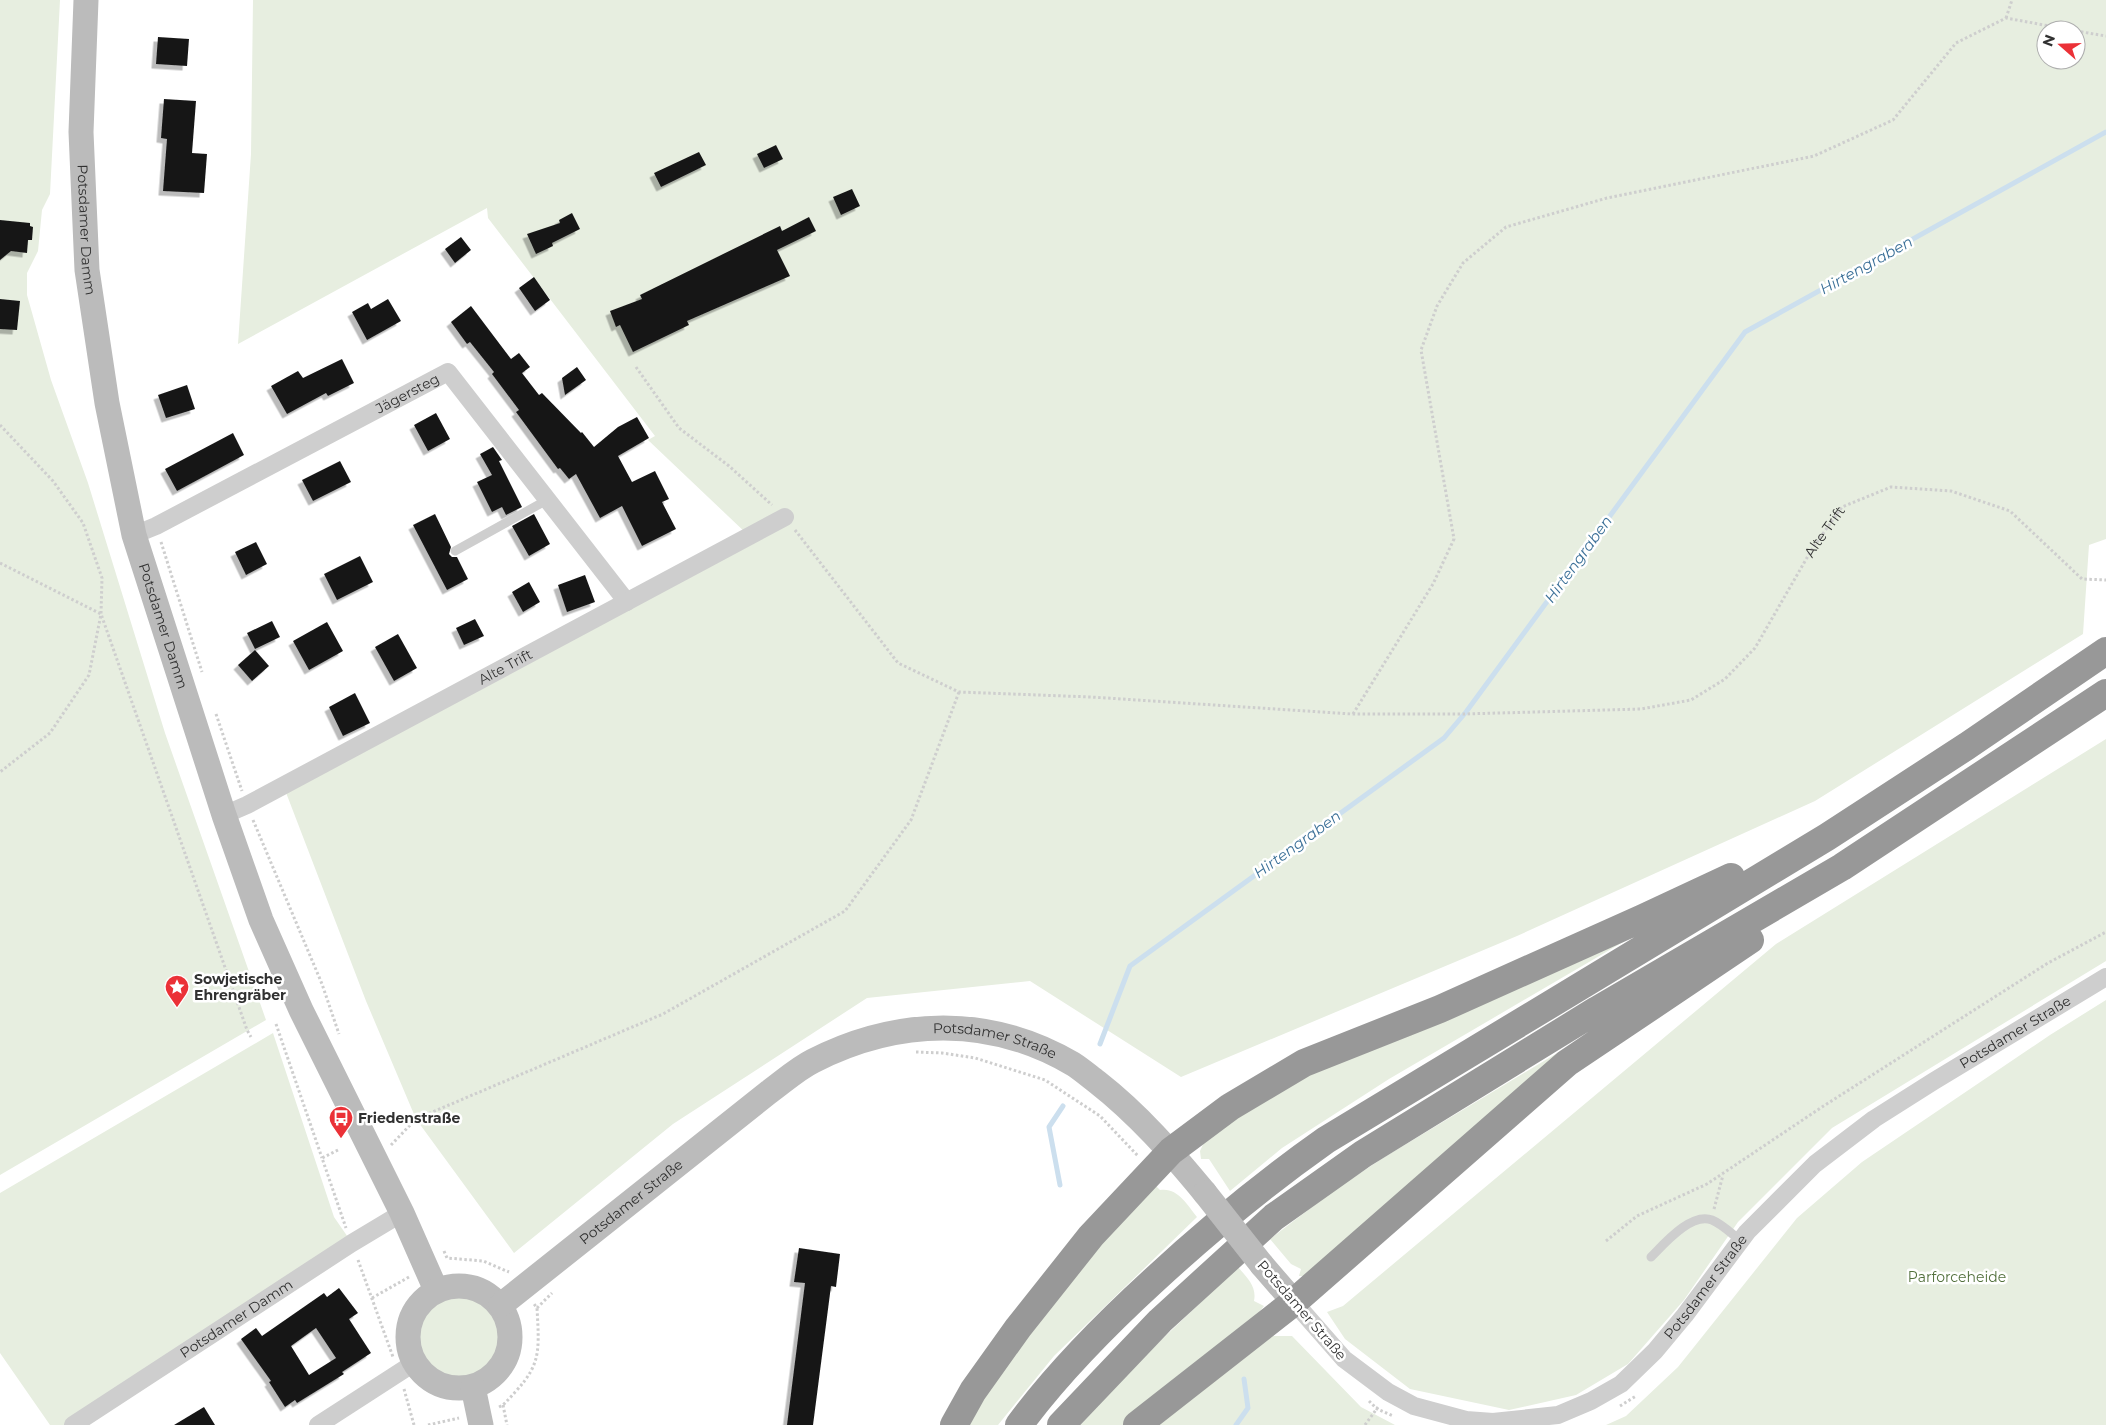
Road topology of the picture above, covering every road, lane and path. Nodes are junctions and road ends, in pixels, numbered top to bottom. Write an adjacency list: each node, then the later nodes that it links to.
1 (86, 0): 11 (street, Potsdamer Damm)
2 (2012, 0): 3 (path)
3 (2006, 18): 4 (path); 22 (path)
4 (2036, 24)
5 (2086, 33): 6 (path)
6 (2106, 36)
7 (636, 367): 10 (path)
8 (0, 425): 16 (path)
9 (547, 500): 11 (street, Jägersteg); 12 (lane); 15 (street, Jägersteg)
10 (785, 517): 15 (street, Alte Trift); 19 (path)
11 (145, 530): 18 (path); 25 (street, Potsdamer Damm)
12 (455, 551)
13 (0, 563): 16 (path)
14 (2106, 580): 22 (path, Alte Trift)
15 (627, 602): 24 (street, Alte Trift)
16 (100, 614): 23 (path); 32 (path)
17 (2106, 651): 26 (highway)
18 (204, 676)
19 (959, 692): 22 (path, Alte Trift); 34 (path)
20 (2106, 693): 27 (highway)
21 (216, 714): 24 (path)
22 (1352, 714)
23 (0, 772)
24 (247, 805): 25 (street, Alte Trift); 31 (path)
25 (224, 814): 40 (street, Potsdamer Damm)
26 (1827, 837): 36 (highway); 63 (highway)
27 (1842, 866): 51 (highway); 64 (highway)
28 (2106, 932): 39 (path)
29 (2106, 977): 43 (street, Potsdamer Straße)
30 (276, 1024): 37 (path)
31 (339, 1036)
32 (251, 1037)
33 (912, 1052): 38 (path)
34 (387, 1149)
35 (338, 1150): 37 (path)
36 (1171, 1152): 38 (highway); 50 (street, Potsdamer Straße); 51 (street, Potsdamer Straße, bridge)
37 (322, 1158): 44 (path)
38 (1152, 1170): 62 (highway)
39 (1724, 1173): 41 (path); 42 (path)
40 (402, 1214): 44 (street, Potsdamer Damm); 47 (street, Potsdamer Damm)
41 (1711, 1220): 43 (lane); 46 (lane)
42 (1606, 1241)
43 (1741, 1241): 55 (street, Potsdamer Straße)
44 (352, 1243): 49 (path); 58 (street, Potsdamer Damm)
45 (439, 1243): 50 (path)
46 (1651, 1257)
47 (436, 1290): 52 (street); 53 (street)
48 (555, 1290): 50 (path)
49 (372, 1298)
50 (531, 1298): 52 (street, Potsdamer Straße); 61 (path)
51 (1294, 1302): 55 (street, Potsdamer Straße); 65 (highway)
52 (501, 1305): 54 (street)
53 (414, 1363): 54 (street); 59 (street)
54 (473, 1387): 60 (street)
55 (1388, 1392): 66 (path)
56 (1638, 1394): 57 (path)
57 (1615, 1409)
58 (73, 1425)
59 (318, 1425)
60 (481, 1425)
61 (507, 1425)
62 (954, 1425)
63 (1019, 1425)
64 (1061, 1425)
65 (1137, 1425)
66 (1365, 1425)

